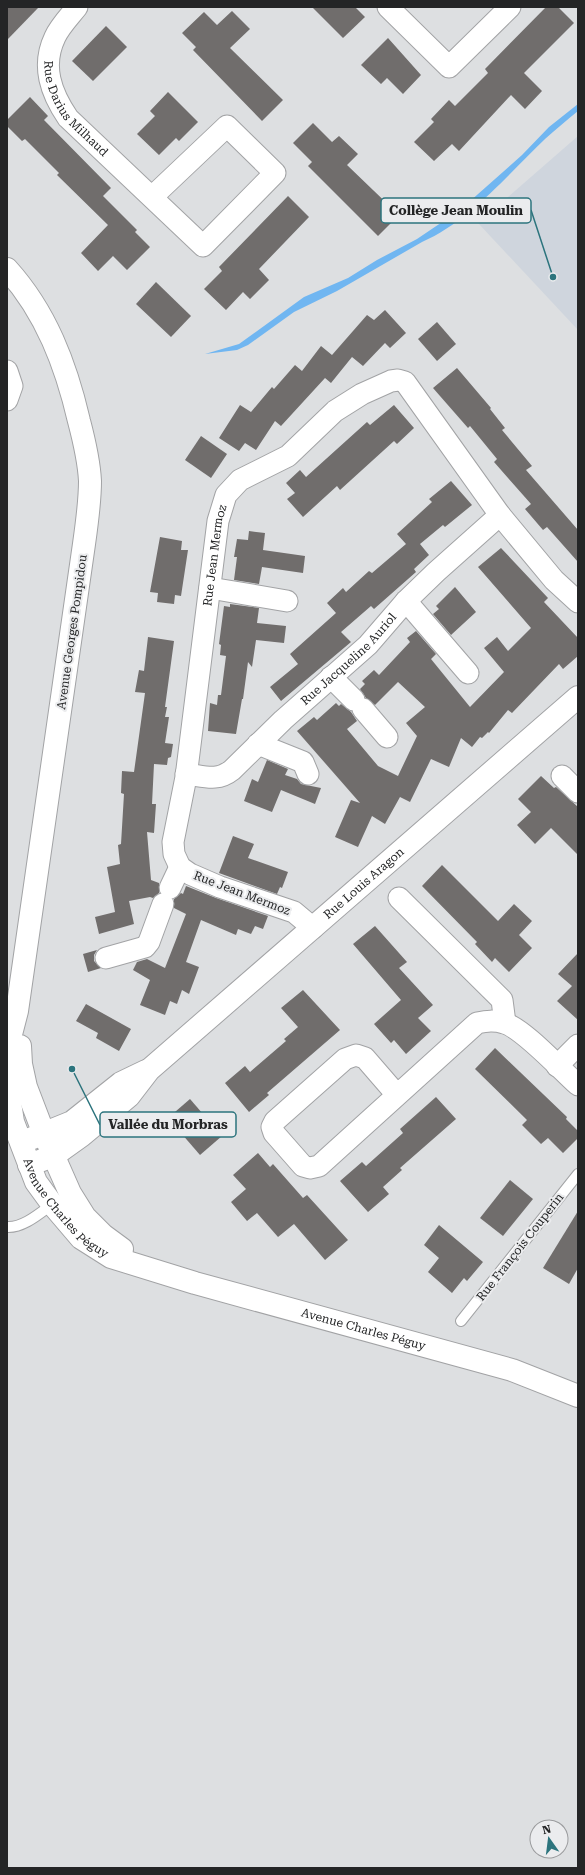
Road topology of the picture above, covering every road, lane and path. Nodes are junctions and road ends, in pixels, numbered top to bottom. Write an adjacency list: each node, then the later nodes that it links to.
1 (77, 7): 4 (street, Rue Darius Milhaud)
2 (388, 7): 3 (street)
3 (510, 7)
4 (152, 197): 4 (street, Rue Darius Milhaud)
5 (7, 269): 26 (street, Avenue Georges Pompidou)
6 (7, 371): 7 (street)
7 (7, 400)
8 (500, 515): 9 (street, Rue Jean Mermoz); 11 (street, Rue Jacqueline Auriol); 12 (street, Rue Jean Mermoz)
9 (210, 588): 10 (street); 18 (street, Rue Jean Mermoz)
10 (287, 601)
11 (406, 601): 13 (street); 14 (street, Rue Jacqueline Auriol)
12 (578, 602)
13 (468, 673)
14 (331, 677): 16 (street); 17 (street, Rue Jacqueline Auriol)
15 (578, 696): 24 (street, Rue Louis Aragon)
16 (387, 737)
17 (258, 744): 18 (street, Rue Jacqueline Auriol); 19 (street)
18 (186, 774): 22 (street, Rue Jean Mermoz)
19 (308, 774)
20 (562, 776): 21 (street)
21 (578, 792)
22 (180, 866): 24 (street, Rue Jean Mermoz); 25 (street)
23 (399, 898): 27 (street)
24 (313, 928): 30 (street, Rue Louis Aragon)
25 (106, 958)
26 (17, 1011): 33 (street, Avenue Georges Pompidou); 34 (street, Avenue Georges Pompidou)
27 (505, 1023): 29 (street); 32 (street)
28 (578, 1045): 29 (street)
29 (557, 1066): 31 (street)
30 (149, 1070): 33 (street, Rue Louis Aragon); 35 (street, Rue Louis Aragon)
31 (578, 1085)
32 (397, 1095): 32 (street)
33 (44, 1134): 34 (street, Rue Louis Aragon); 35 (street, Avenue Charles Péguy)
34 (21, 1142): 36 (street, Avenue Charles Péguy)
35 (53, 1156): 36 (street, Rue Louis Aragon); 38 (street, Avenue Charles Péguy)
36 (29, 1165): 39 (street, Avenue Charles Péguy)
37 (578, 1174): 42 (lane, Rue François Couperin)
38 (70, 1193): 39 (lane); 41 (street, Avenue Charles Péguy)
39 (52, 1204): 40 (lane); 41 (street, Avenue Charles Péguy)
40 (7, 1227)
41 (146, 1267): 43 (street, Avenue Charles Péguy)
42 (461, 1321)
43 (578, 1396)

